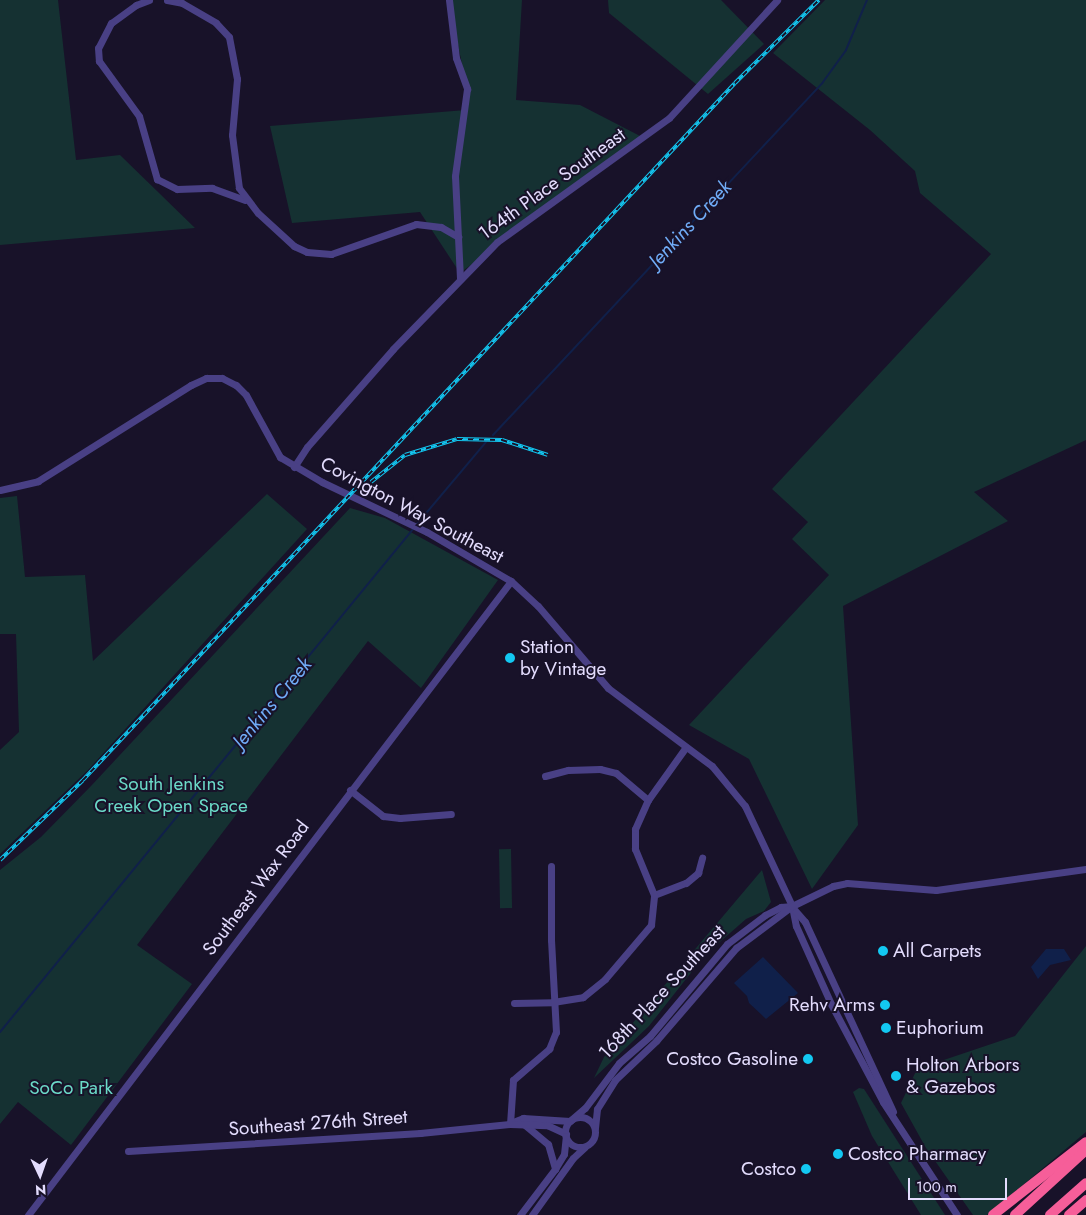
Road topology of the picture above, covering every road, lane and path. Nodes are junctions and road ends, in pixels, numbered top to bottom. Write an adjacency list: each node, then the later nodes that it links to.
1 (149, 0): 5 (street)
2 (167, 0): 5 (street)
3 (449, 0): 6 (street)
4 (777, 0): 7 (street, 164th Place Southeast)
5 (246, 200): 6 (street)
6 (458, 237): 7 (street)
7 (460, 278): 8 (street, 164th Place Southeast)
8 (294, 467): 9 (street, Covington Way Southeast); 10 (street, Covington Way Southeast)
9 (0, 490)
10 (510, 581): 11 (street, Covington Way Southeast); 13 (street, Southeast Wax Road)
11 (686, 747): 14 (street); 20 (street, Covington Way Southeast)
12 (545, 776): 14 (street)
13 (350, 790): 15 (street); 39 (street, Southeast Wax Road)
14 (648, 800): 19 (street)
15 (452, 814)
16 (702, 858): 19 (street)
17 (551, 866): 21 (street)
18 (1086, 869): 20 (street, 168th Place Southeast)
19 (654, 895): 21 (street)
20 (792, 906): 23 (street, Covington Way Southeast); 24 (street, Covington Way Southeast); 26 (street, 168th Place Southeast); 29 (street, 168th Place Southeast)
21 (553, 1002): 22 (street); 27 (street)
22 (514, 1003)
23 (831, 1004): 24 (street); 25 (street, Covington Way Southeast)
24 (860, 1038): 25 (street, Covington Way Southeast)
25 (895, 1117): 38 (street, Covington Way Southeast)
26 (570, 1121): 27 (street, Southeast 276th Street); 29 (street); 30 (street)
27 (510, 1124): 28 (street, Southeast 276th Street); 34 (street, Southeast 276th Street)
28 (524, 1125): 30 (street, Southeast 276th Street); 35 (street)
29 (595, 1128): 32 (street)
30 (566, 1135): 32 (street); 35 (street)
31 (1086, 1142): 42 (highway)
32 (587, 1145): 41 (street)
33 (1086, 1150): 43 (highway)
34 (128, 1151)
35 (556, 1169): 40 (street)
36 (1086, 1183): 44 (highway)
37 (1086, 1200): 45 (highway)
38 (956, 1214)
39 (28, 1215)
40 (520, 1215)
41 (532, 1215)
42 (993, 1215)
43 (1015, 1215)
44 (1050, 1215)
45 (1069, 1215)

